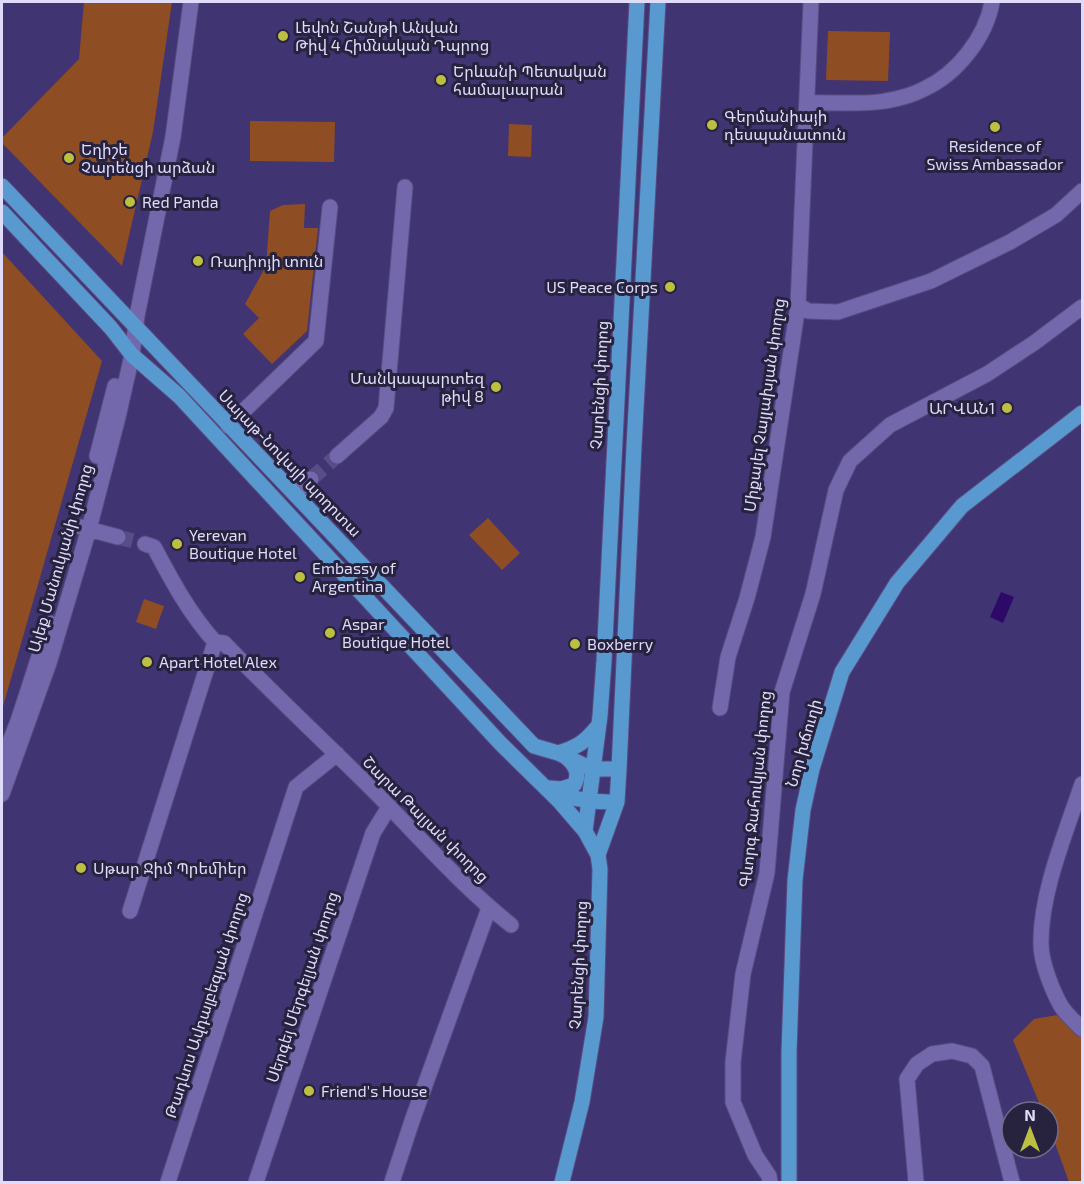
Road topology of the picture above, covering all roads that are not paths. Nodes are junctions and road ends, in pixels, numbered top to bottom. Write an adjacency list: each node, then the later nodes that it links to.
1 (191, 2): 14 (street, Ալեք Մանուկյանի փողոց)
2 (637, 2): 26 (main road, Չարենցի փողոց)
3 (658, 2): 31 (main road, Չարենցի փողոց)
4 (811, 2): 6 (street, Միքայել Չայլախյան փողոց)
5 (992, 2): 6 (street)
6 (807, 102): 12 (street, Միքայել Չայլախյան փողոց)
7 (2, 186): 14 (main road, Սայաթ-Նովայի պողոտա)
8 (405, 187): 18 (street)
9 (1083, 191): 12 (street)
10 (330, 207): 17 (street)
11 (2, 212): 15 (main road, Սայաթ-Նովայի պողոտա)
12 (798, 305): 25 (street, Միքայել Չայլախյան փողոց)
13 (1083, 307): 48 (street, Գևորգ Ջահուկյան փողոց)
14 (135, 327): 15 (street, Ալեք Մանուկյանի փողոց); 17 (main road, Սայաթ-Նովայի պողոտա)
15 (129, 351): 21 (street, Ալեք Մանուկյանի փողոց); 33 (main road, Սայաթ-Նովայի պողոտա)
16 (1083, 413): 49 (main road, Նոր խճուղի)
17 (228, 426): 20 (main road, Սայաթ-Նովայի պողոտա)
18 (338, 456)
19 (311, 479): 20 (street)
20 (295, 494): 28 (main road, Սայաթ-Նովայի պողոտա)
21 (84, 528): 22 (street); 29 (street, Ալեք Մանուկյանի փողոց); 34 (street, Ալեք Մանուկյանի փողոց)
22 (118, 537)
23 (145, 544): 24 (street, Շարա Թալյան փողոց)
24 (214, 642): 27 (street, Շարա Թալյան փողոց); 41 (street)
25 (720, 708)
26 (598, 726): 28 (main road); 30 (main road, Չարենցի փողոց)
27 (337, 754): 37 (street, Շարա Թալյան փողոց); 44 (street, Թադևոս Ավդալբեգյան փողոց)
28 (561, 754): 30 (main road, Սայաթ-Նովայի պողոտա); 33 (main road)
29 (2, 762)
30 (592, 769): 31 (main road); 35 (main road, Չարենցի փողոց)
31 (619, 769): 36 (main road, Չարենցի փողոց)
32 (1083, 784): 43 (street)
33 (544, 787): 35 (main road, Սայաթ-Նովայի պողոտա); 38 (main road, Սայաթ-Նովայի պողոտա)
34 (2, 794)
35 (590, 802): 36 (main road, Սայաթ-Նովայի պողոտա); 38 (main road, Չարենցի փողոց)
36 (617, 802): 39 (main road, Չարենցի փողոց)
37 (389, 807): 40 (street, Շարա Թալյան փողոց); 45 (street, Սերգեյ Մերգելյան փողոց)
38 (585, 831): 39 (main road, Չարենցի փողոց)
39 (598, 855): 47 (main road, Չարենցի փողոց)
40 (489, 908): 42 (street); 46 (street, Շարա Թալյան փողոց)
41 (130, 911)
42 (511, 925)
43 (1083, 1029)
44 (168, 1182)
45 (256, 1182)
46 (392, 1182)
47 (562, 1182)
48 (770, 1182)
49 (789, 1182)
50 (916, 1182): 51 (street)
51 (1012, 1182)

